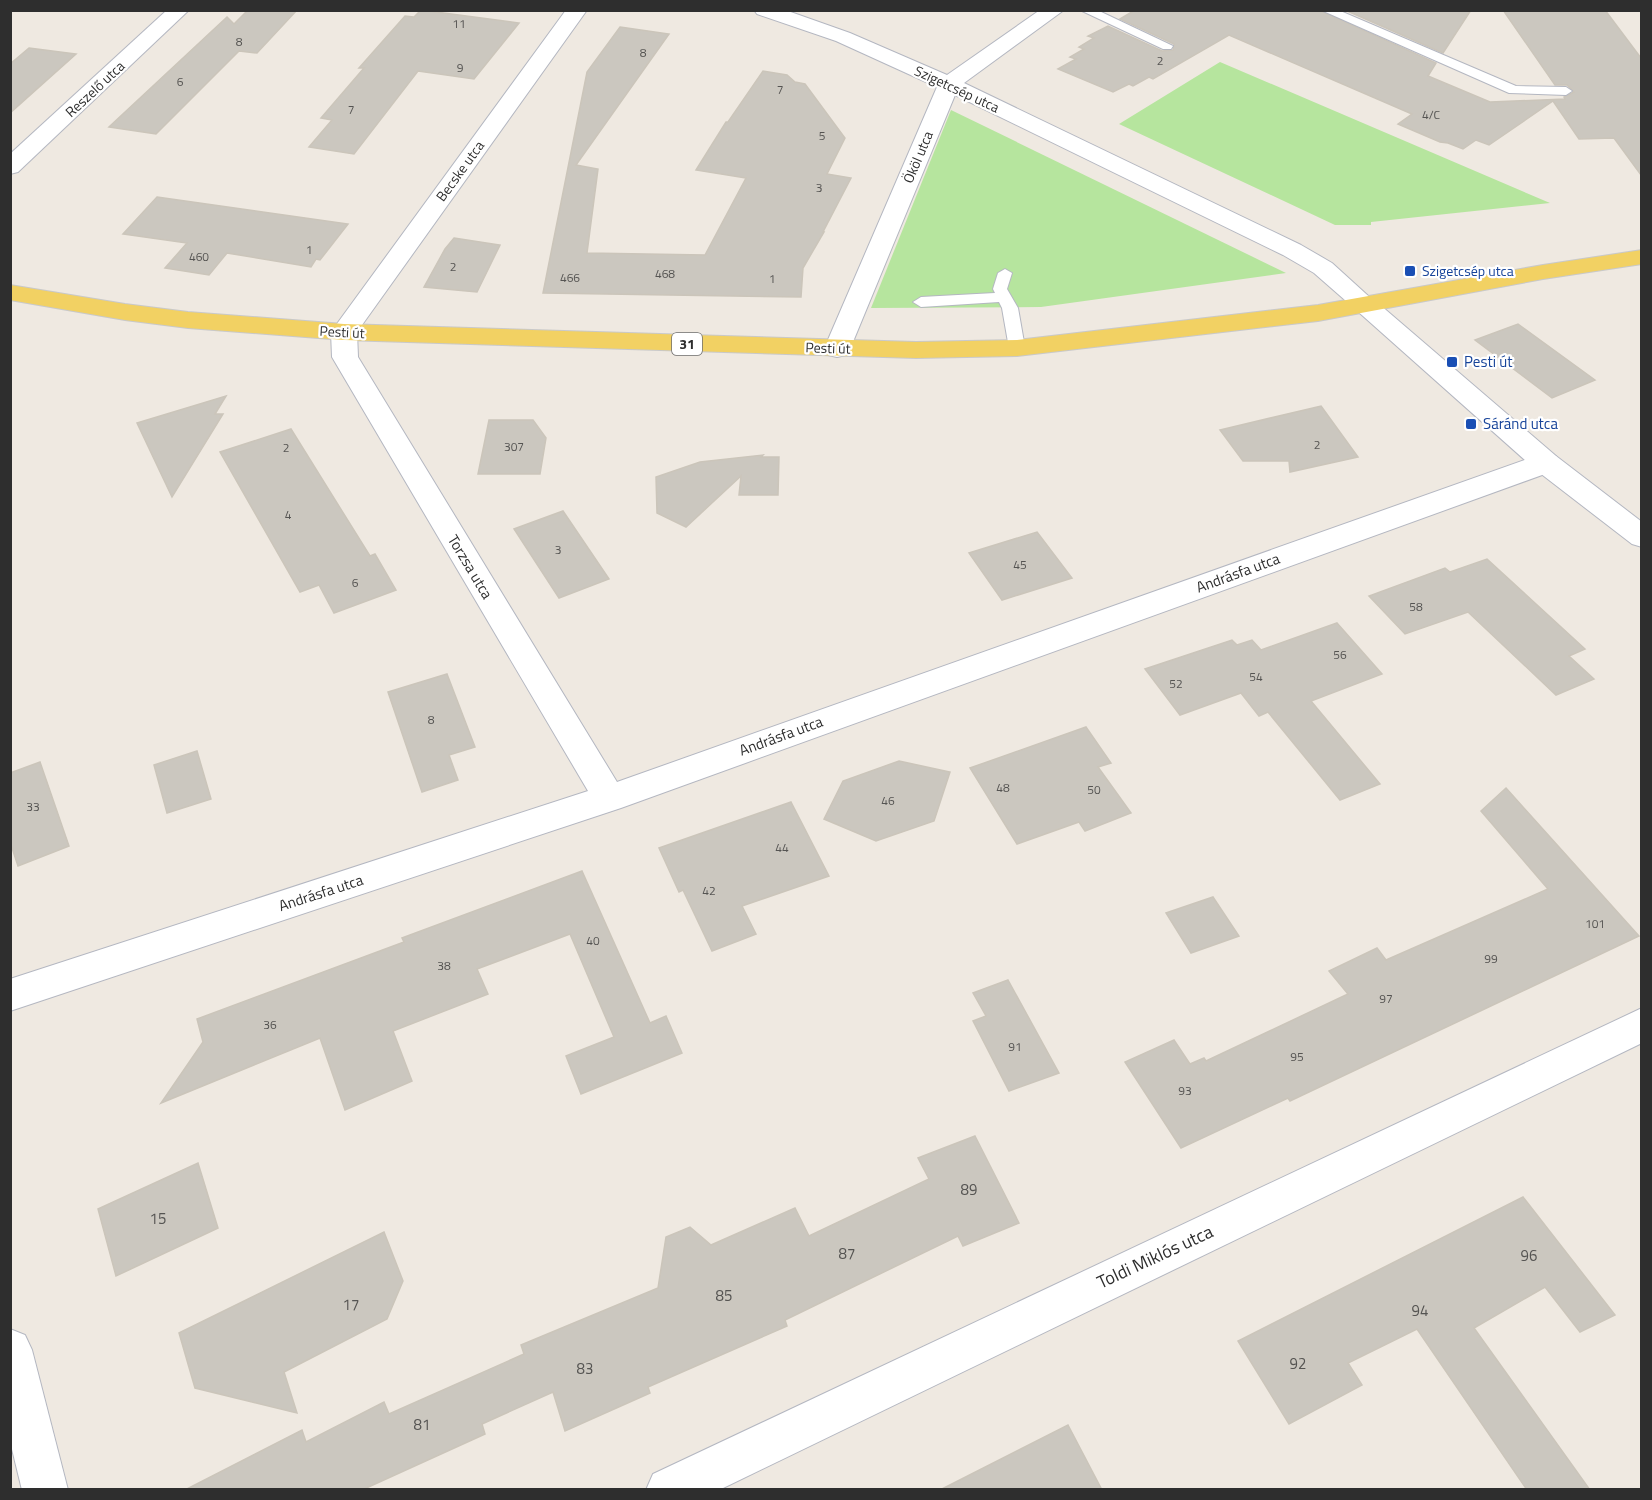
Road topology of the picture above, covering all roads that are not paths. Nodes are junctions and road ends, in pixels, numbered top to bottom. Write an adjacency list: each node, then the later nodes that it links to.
1 (179, 10): 10 (street, Reszelő utca)
2 (577, 10): 17 (street, Becske utca)
3 (764, 10): 8 (street, Szigetcsép utca)
4 (1054, 10): 8 (street)
5 (1086, 10): 7 (lane)
6 (1327, 10): 9 (lane)
7 (1167, 46)
8 (949, 84): 16 (street, Szigetcsép utca); 19 (street, Ököl utca)
9 (1566, 91)
10 (10, 168)
11 (1641, 257): 16 (main road, Pesti út / 31)
12 (1005, 273): 14 (lane)
13 (10, 292): 17 (main road, Pesti út / 31)
14 (1004, 297): 15 (lane); 18 (lane)
15 (921, 302)
16 (1363, 303): 18 (main road, Pesti út / 31); 20 (street)
17 (344, 332): 19 (main road, Pesti út / 31); 22 (street, Torzsa utca)
18 (1017, 348): 19 (main road, Pesti út / 31)
19 (837, 349)
20 (1546, 463): 21 (street); 22 (street, Andrásfa utca)
21 (1641, 537)
22 (609, 798): 23 (street, Andrásfa utca)
23 (10, 995)
24 (1641, 1026): 27 (street, Toldi Miklós utca)
25 (10, 1350): 26 (street)
26 (45, 1490)
27 (669, 1490)

